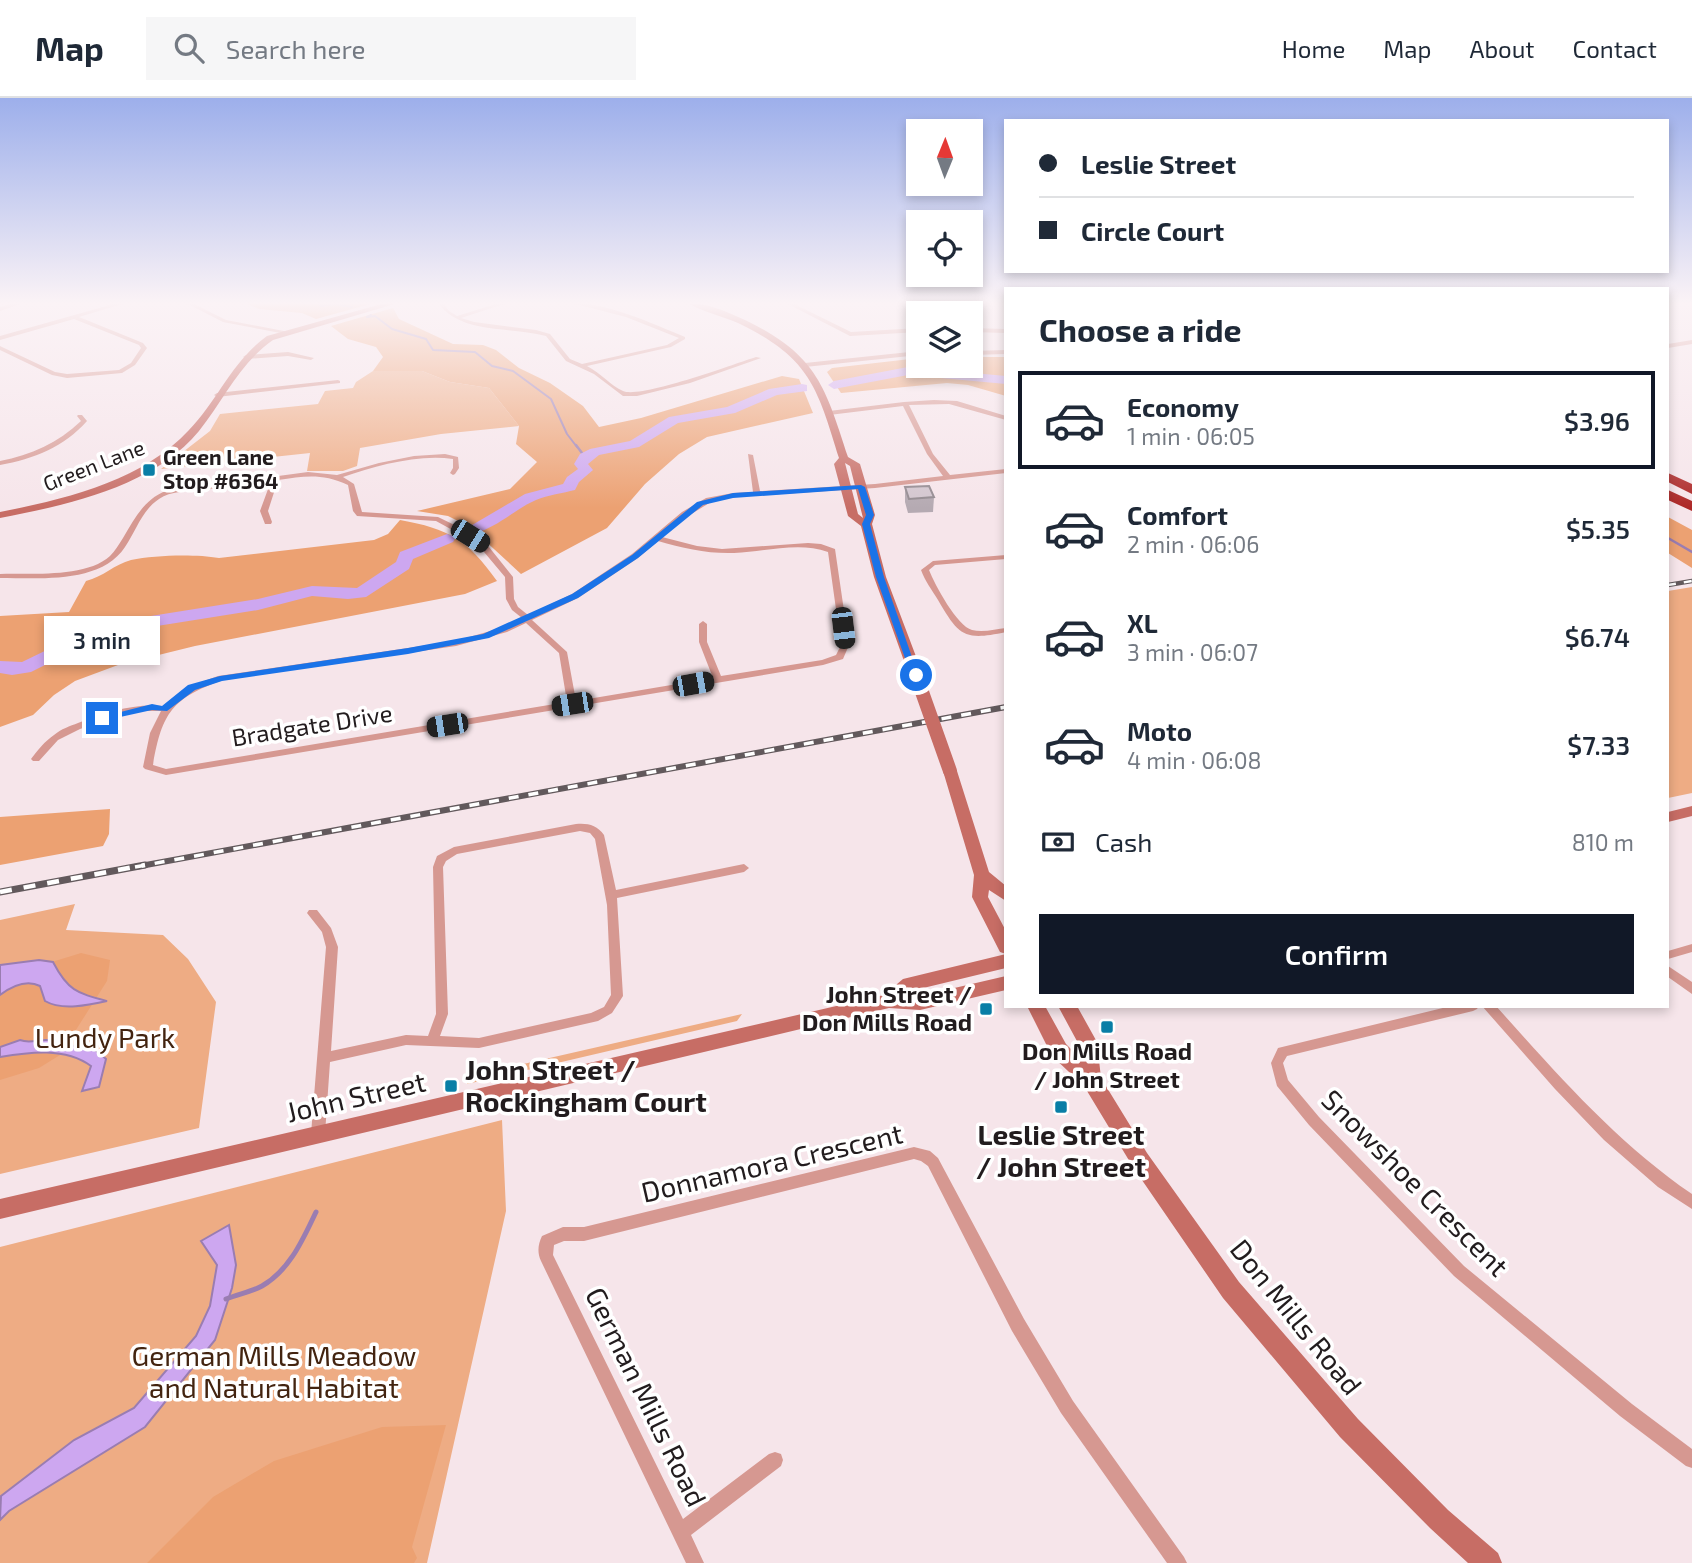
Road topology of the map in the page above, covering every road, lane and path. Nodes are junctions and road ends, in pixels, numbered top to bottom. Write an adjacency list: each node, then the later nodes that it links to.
1 (49, 371): 2 (street)
2 (121, 371)
3 (235, 371): 8 (main road, Green Lane)
4 (591, 371): 5 (street)
5 (722, 371)
6 (809, 371): 10 (main road)
7 (338, 382): 8 (street)
8 (217, 395): 28 (main road, Green Lane)
9 (905, 404): 10 (street); 12 (street); 20 (street)
10 (829, 413): 14 (main road)
11 (80, 416): 15 (street)
12 (1004, 418)
13 (750, 455): 25 (street)
14 (844, 459): 22 (main road); 23 (main road)
15 (0, 463)
16 (1004, 471): 20 (street)
17 (453, 473): 18 (street)
18 (337, 477): 19 (street); 34 (street)
19 (275, 478): 29 (street); 33 (street)
20 (948, 478): 22 (street)
21 (1669, 478): 24 (highway)
22 (861, 487): 23 (street); 30 (main road)
23 (845, 488): 25 (street); 30 (main road)
24 (1692, 490)
25 (757, 493): 31 (street)
26 (1669, 495): 27 (highway)
27 (1692, 507)
28 (0, 515)
29 (268, 522)
30 (866, 524): 44 (main road, bridge)
31 (656, 538): 34 (street); 37 (street, Bradgate Drive)
32 (1004, 557): 36 (street)
33 (0, 576)
34 (526, 620): 38 (street); 39 (street)
35 (703, 624): 37 (street)
36 (1004, 630)
37 (718, 679): 38 (street, Bradgate Drive)
38 (572, 704): 39 (street, Bradgate Drive)
39 (164, 709): 40 (street)
40 (36, 760)
41 (1692, 811): 42 (main road)
42 (1669, 817)
43 (744, 868): 46 (street)
44 (982, 875): 45 (main road); 48 (main road)
45 (1004, 893)
46 (611, 895): 60 (street); 60 (street)
47 (313, 913): 61 (street)
48 (1004, 943)
49 (1692, 948): 50 (street)
50 (1669, 955)
51 (1004, 961): 55 (main road, John Street)
52 (1669, 972): 54 (street)
53 (1004, 983): 55 (main road, John Street)
54 (1692, 989)
55 (889, 1001): 63 (main road, John Street)
56 (1037, 1008): 62 (main road, Don Mills Road)
57 (1068, 1008): 62 (main road, Don Mills Road)
58 (1465, 1008): 68 (street, Snowshoe Crescent)
59 (1490, 1008): 64 (street)
60 (432, 1041): 61 (street)
61 (324, 1058): 63 (street)
62 (1091, 1080): 72 (main road, Don Mills Road)
63 (318, 1135): 65 (main road, John Street)
64 (1692, 1202)
65 (0, 1209)
66 (546, 1256): 69 (street, German Mills Road); 71 (street, Donnamora Crescent)
67 (775, 1460): 69 (street)
68 (1692, 1460)
69 (680, 1532): 70 (street, German Mills Road)
70 (695, 1563)
71 (1178, 1563)
72 (1488, 1563)

